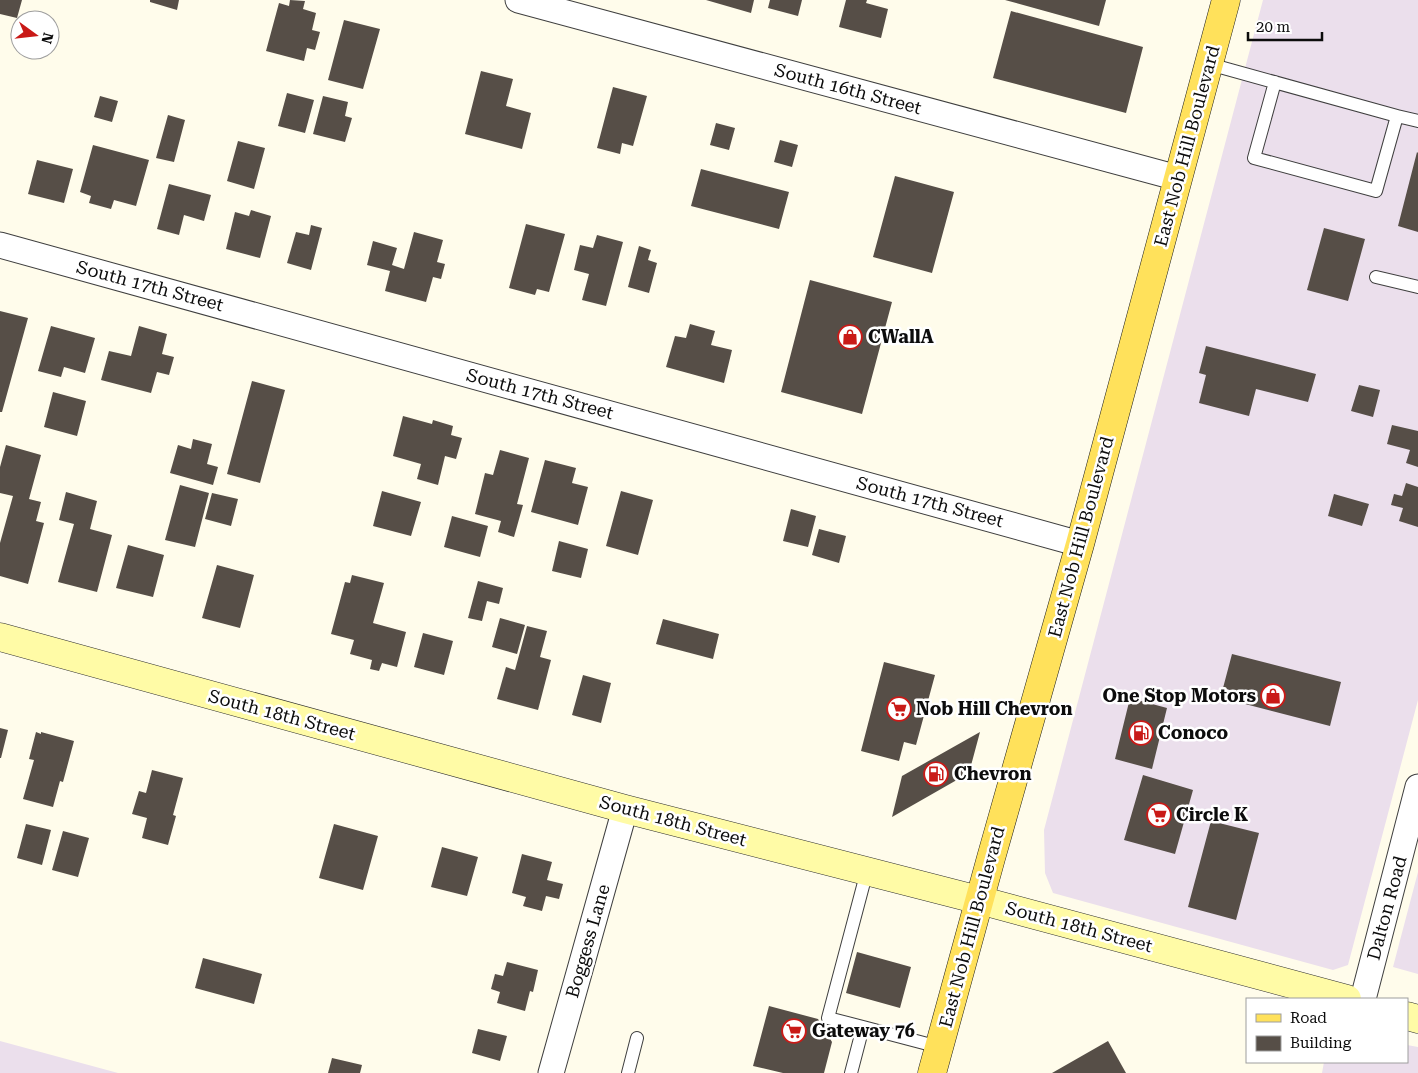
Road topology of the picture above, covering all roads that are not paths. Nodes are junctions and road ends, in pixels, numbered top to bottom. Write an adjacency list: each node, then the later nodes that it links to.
1 (518, 0): 7 (street, South 16th Street)
2 (1226, 0): 3 (main road, East Nob Hill Boulevard)
3 (1209, 64): 4 (lane); 7 (main road, East Nob Hill Boulevard)
4 (1275, 82): 5 (lane); 5 (lane)
5 (1397, 116): 6 (lane)
6 (1418, 121)
7 (1178, 178): 11 (main road, East Nob Hill Boulevard)
8 (0, 245): 11 (street, South 17th Street)
9 (1376, 277): 10 (lane)
10 (1418, 287)
11 (1080, 544): 16 (main road, East Nob Hill Boulevard)
12 (0, 637): 14 (street, South 18th Street)
13 (1418, 787): 18 (street, Dalton Road)
14 (625, 809): 15 (street, South 18th Street); 22 (street, Boggess Lane)
15 (867, 871): 16 (street, South 18th Street); 19 (lane)
16 (980, 900): 17 (street, South 18th Street); 21 (main road, East Nob Hill Boulevard)
17 (1343, 998)
18 (1363, 998)
19 (863, 1027): 21 (lane); 24 (lane)
20 (637, 1038): 23 (lane)
21 (939, 1047): 25 (main road, East Nob Hill Boulevard)
22 (551, 1073)
23 (628, 1073)
24 (851, 1073)
25 (932, 1073)

